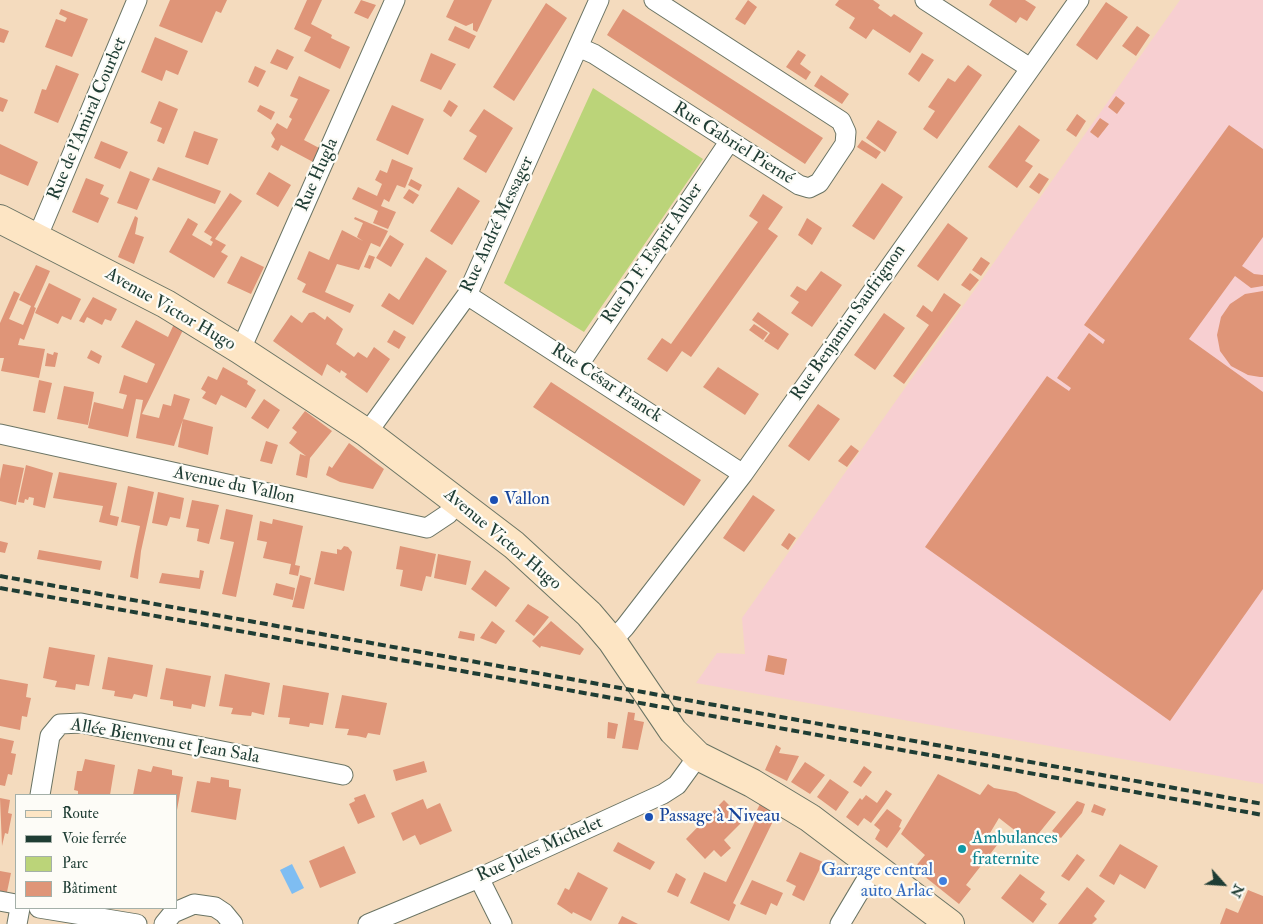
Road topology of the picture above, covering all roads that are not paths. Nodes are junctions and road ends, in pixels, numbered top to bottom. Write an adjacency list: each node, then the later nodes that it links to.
1 (137, 0): 11 (street, Rue de l'Amiral Courbet)
2 (396, 0): 13 (street, Rue Hugla)
3 (599, 0): 7 (street, Rue André Messager)
4 (654, 0): 9 (street, Rue Gabriel Pierné)
5 (925, 0): 8 (street)
6 (1079, 0): 8 (street, Rue Benjamin Saufrignon)
7 (578, 47): 9 (street, Rue Gabriel Pierné); 12 (street, Rue André Messager)
8 (1030, 68): 17 (street, Rue Benjamin Saufrignon)
9 (729, 142): 14 (street, Rue D. F. Esprit Auber)
10 (0, 219): 11 (street, Avenue Victor Hugo)
11 (37, 238): 13 (street, Avenue Victor Hugo)
12 (467, 295): 14 (street, Rue César Franck); 15 (street, Rue André Messager)
13 (239, 349): 15 (street, Avenue Victor Hugo)
14 (578, 366): 17 (street, Rue César Franck)
15 (367, 433): 18 (street, Avenue Victor Hugo)
16 (0, 434): 18 (street, Avenue du Vallon)
17 (743, 474): 19 (street, Rue Benjamin Saufrignon)
18 (458, 501): 19 (street, Avenue Victor Hugo)
19 (612, 641): 20 (street, Avenue Victor Hugo)
20 (698, 756): 23 (street, Avenue Victor Hugo); 24 (street, Rue Jules Michelet)
21 (343, 774): 22 (street, Allée Bienvenu et Jean Sala)
22 (40, 794)
23 (874, 867): 35 (street); 36 (street, Avenue Victor Hugo)
24 (478, 878): 33 (street, Rue Jules Michelet); 34 (street)
25 (0, 901): 26 (street)
26 (15, 904)
27 (20, 909): 29 (street)
28 (45, 909): 30 (street)
29 (17, 924)
30 (138, 924)
31 (164, 924): 32 (street)
32 (233, 924)
33 (368, 924)
34 (502, 924)
35 (840, 924)
36 (950, 924)

